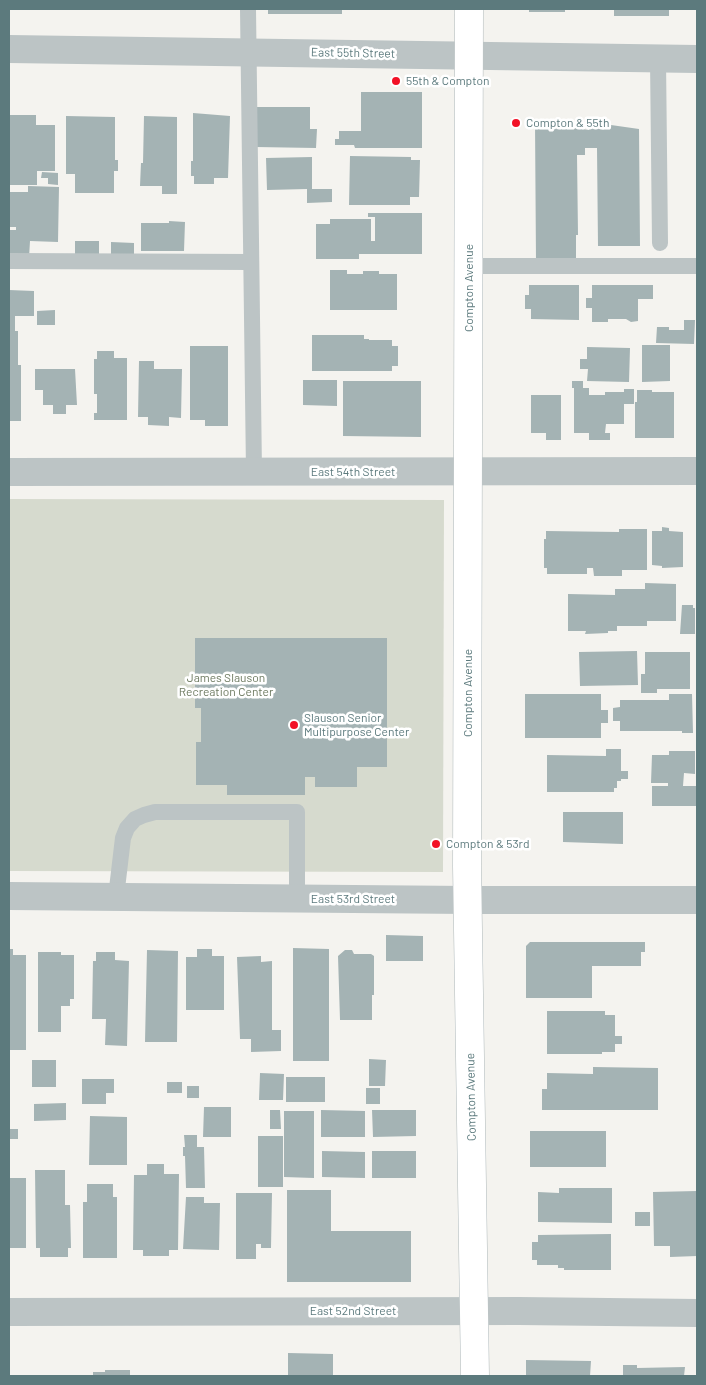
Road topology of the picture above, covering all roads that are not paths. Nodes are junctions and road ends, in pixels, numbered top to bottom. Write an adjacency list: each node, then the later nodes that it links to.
1 (248, 9): 4 (lane)
2 (469, 9): 5 (main road, Compton Avenue)
3 (9, 49): 4 (street, East 55th Street)
4 (248, 52): 5 (street, East 55th Street); 10 (lane)
5 (468, 54): 6 (street, East 55th Street); 11 (main road, Compton Avenue)
6 (658, 59): 7 (street, East 55th Street); 8 (lane)
7 (697, 59)
8 (660, 243)
9 (9, 260): 10 (lane)
10 (251, 262): 16 (lane)
11 (469, 266): 12 (lane); 13 (main road, Compton Avenue)
12 (697, 266)
13 (469, 471): 14 (street, East 54th Street); 16 (street, East 54th Street); 20 (main road, Compton Avenue)
14 (697, 471)
15 (9, 472): 16 (street, East 54th Street)
16 (254, 472)
17 (9, 896): 18 (street, East 53rd Street)
18 (116, 897): 19 (street, East 53rd Street); 19 (lane)
19 (297, 898): 20 (street, East 53rd Street)
20 (468, 900): 21 (street, East 53rd Street); 22 (main road, Compton Avenue)
21 (697, 900)
22 (475, 1311): 23 (street, East 52nd Street); 24 (street, East 52nd Street); 25 (main road, Compton Avenue)
23 (9, 1312)
24 (697, 1313)
25 (475, 1376)

